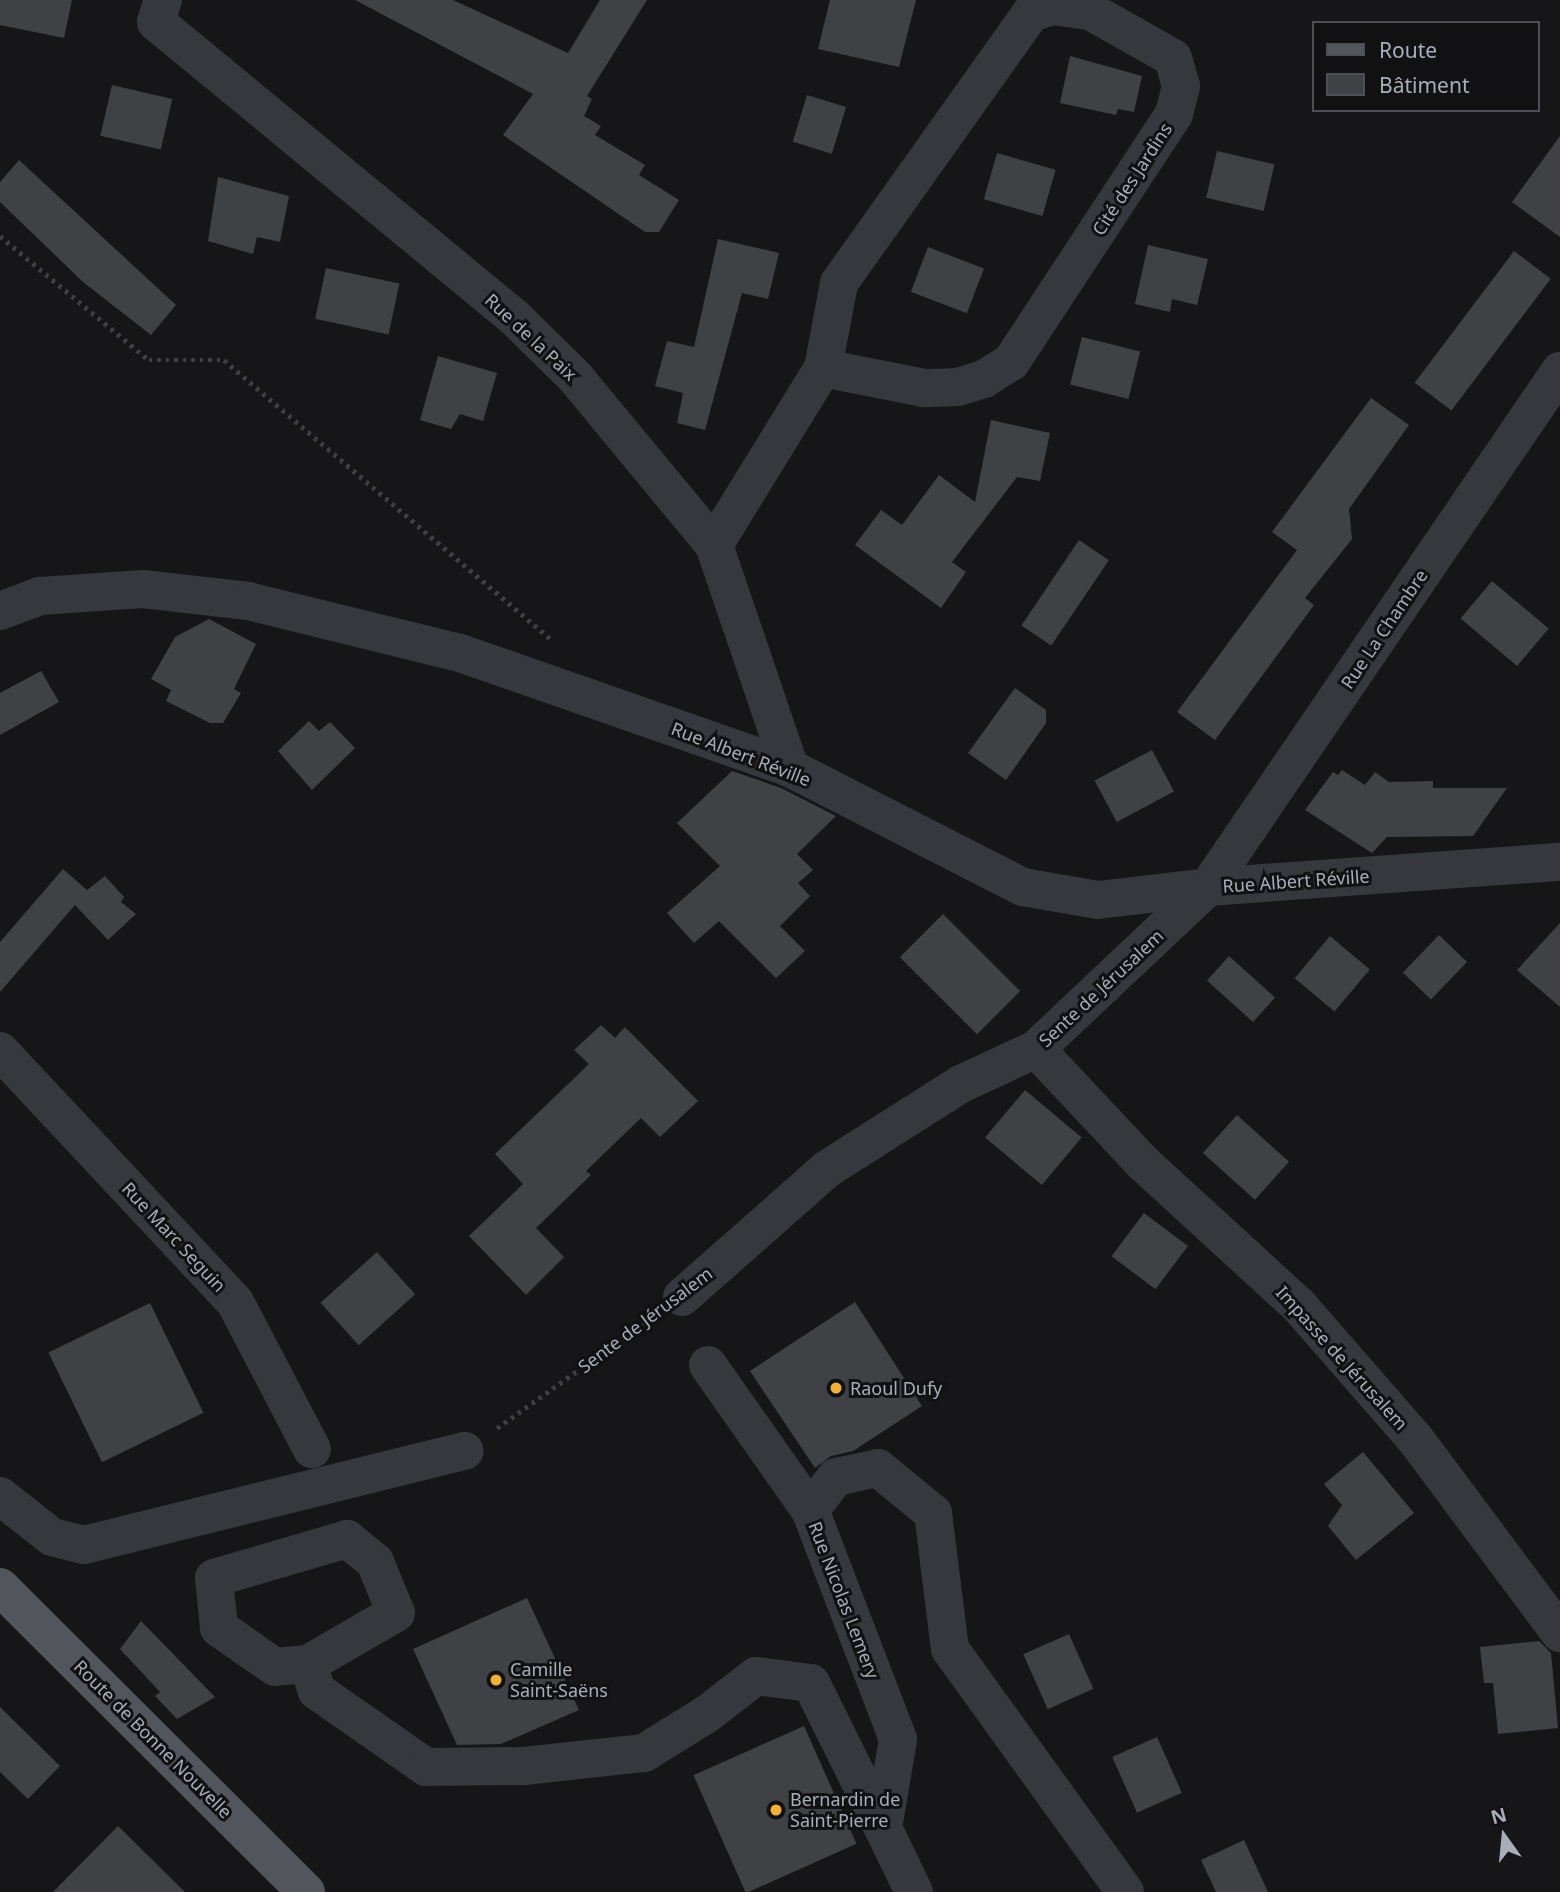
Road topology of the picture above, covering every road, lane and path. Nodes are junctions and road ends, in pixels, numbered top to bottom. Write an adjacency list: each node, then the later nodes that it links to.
1 (163, 0): 5 (street, Rue de la Paix)
2 (0, 236): 7 (path)
3 (823, 368): 3 (street, Cité des Jardins); 5 (street, Cité des Jardins)
4 (1560, 371): 10 (street, Rue La Chambre)
5 (714, 545): 8 (street, Rue de la Paix)
6 (0, 611): 8 (street, Rue Albert Réville)
7 (556, 643)
8 (790, 768): 10 (street, Rue Albert Réville)
9 (1560, 862): 10 (street, Rue Albert Réville)
10 (1208, 887): 11 (street, Sente de Jérusalem)
11 (1036, 1049): 13 (street, Sente de Jérusalem); 20 (street, Impasse de Jérusalem)
12 (0, 1051): 15 (street, Rue Marc Seguin)
13 (682, 1297): 16 (path, Sente de Jérusalem)
14 (708, 1365): 18 (street)
15 (313, 1449)
16 (465, 1451): 17 (street)
17 (0, 1496)
18 (810, 1510): 22 (street, Rue Nicolas Lemery); 25 (street, Rue Nicolas Lemery)
19 (0, 1587): 23 (main road, Route de Bonne Nouvelle)
20 (1560, 1633)
21 (308, 1664): 22 (street)
22 (883, 1828): 24 (street)
23 (306, 1892)
24 (914, 1892)
25 (1125, 1892)

